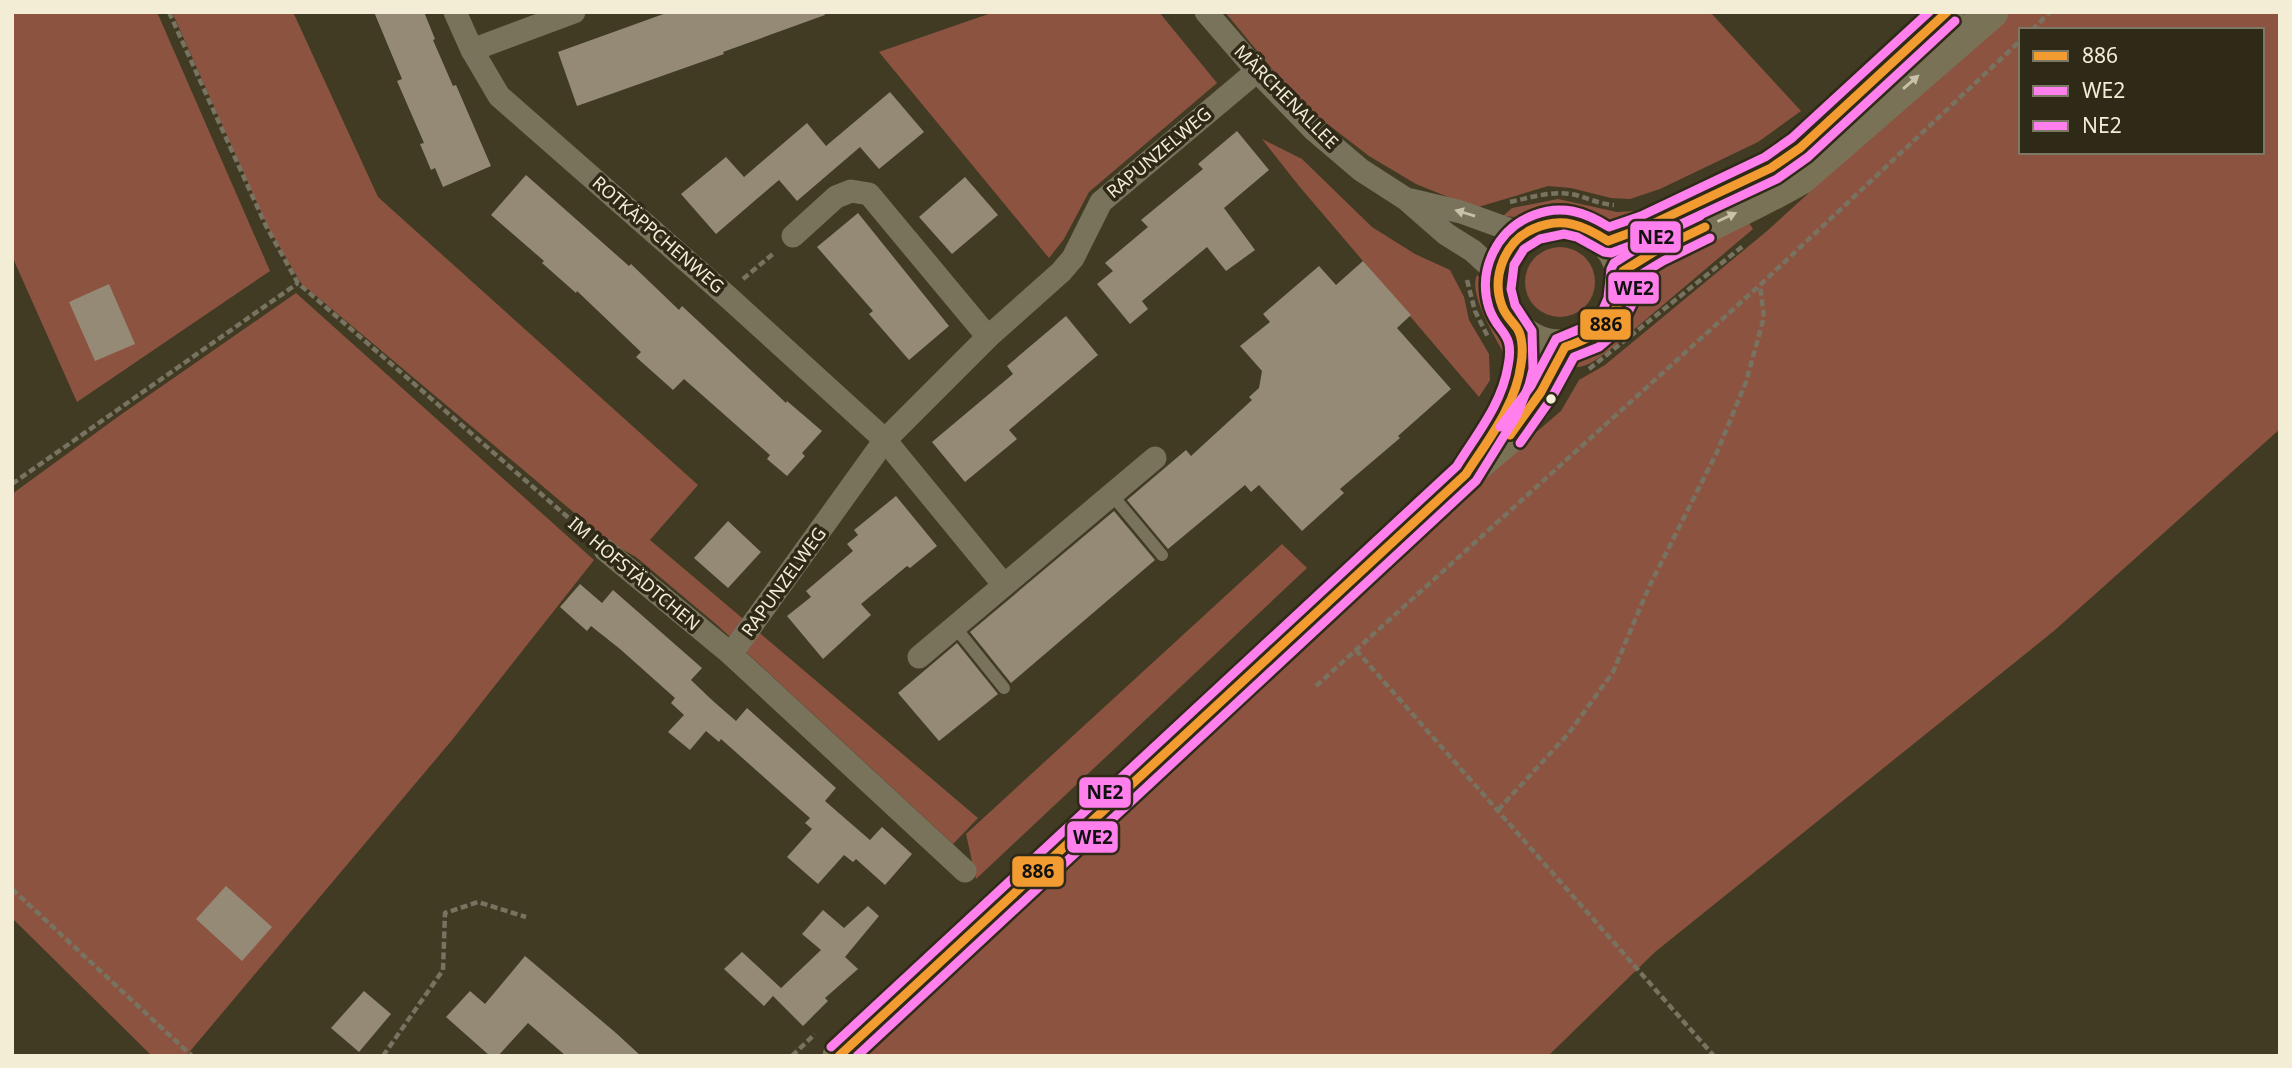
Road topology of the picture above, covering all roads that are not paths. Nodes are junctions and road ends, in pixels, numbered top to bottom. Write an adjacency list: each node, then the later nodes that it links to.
1 (455, 12): 6 (street, ROTKÄPPCHENWEG)
2 (574, 12): 6 (street)
3 (1206, 12): 7 (street, MÄRCHENALLEE)
4 (1947, 12): 11 (street)
5 (1992, 12): 12 (street, one-way to 5)
6 (472, 50): 17 (street, ROTKÄPPCHENWEG)
7 (1257, 71): 8 (street, MÄRCHENALLEE); 14 (street, RAPUNZELWEG)
8 (1406, 199): 9 (street, MÄRCHENALLEE, one-way to 8); 13 (street, MÄRCHENALLEE)
9 (1522, 234): 11 (street); 13 (street)
10 (793, 236): 14 (street)
11 (1608, 241): 12 (street)
12 (1623, 271): 16 (street)
13 (1498, 274): 15 (street)
14 (988, 337): 17 (street, RAPUNZELWEG)
15 (1506, 338): 16 (street); 19 (street)
16 (1576, 359): 19 (street)
17 (885, 440): 23 (street); 25 (street, RAPUNZELWEG)
18 (1155, 458): 20 (street)
19 (1466, 474): 29 (street)
20 (1112, 495): 22 (lane); 23 (street)
21 (605, 550): 25 (street, IM HOFSTÄDTCHEN)
22 (1162, 555)
23 (1004, 585): 24 (street)
24 (955, 627): 26 (street); 27 (lane)
25 (731, 654): 28 (street, IM HOFSTÄDTCHEN)
26 (919, 657)
27 (1004, 688)
28 (965, 871)
29 (839, 1056)

